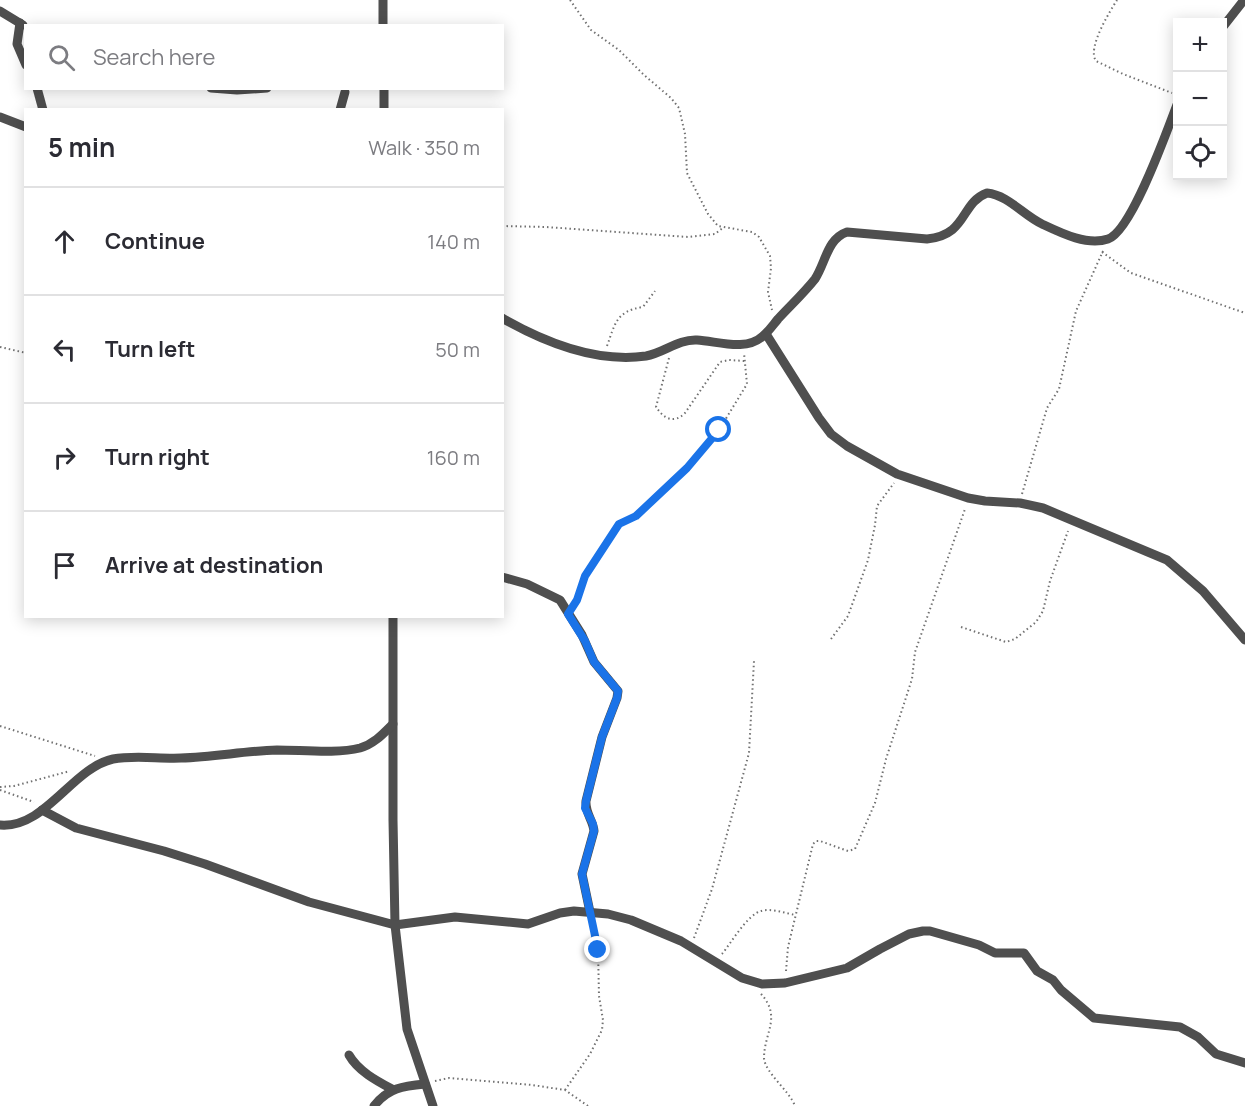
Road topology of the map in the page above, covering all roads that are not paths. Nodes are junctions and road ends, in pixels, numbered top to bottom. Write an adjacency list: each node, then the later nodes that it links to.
1 (382, 0): 6 (street)
2 (1244, 0): 4 (street)
3 (0, 10): 5 (street)
4 (1227, 22)
5 (22, 24): 7 (street)
6 (383, 24)
7 (24, 60)
8 (38, 90): 11 (street)
9 (384, 90): 13 (street)
10 (345, 92): 12 (street)
11 (42, 108)
12 (341, 108)
13 (384, 108)
14 (1173, 115): 18 (street)
15 (0, 117): 16 (street)
16 (24, 126)
17 (504, 319): 18 (street)
18 (766, 334): 21 (street)
19 (504, 578): 25 (street)
20 (393, 618): 22 (street)
21 (1245, 640)
22 (393, 724): 23 (street); 26 (street)
23 (43, 808): 24 (street); 26 (street)
24 (0, 825)
25 (590, 912): 26 (street); 28 (street)
26 (395, 925): 29 (street)
27 (349, 1055): 30 (street)
28 (1245, 1063)
29 (425, 1084): 30 (street); 32 (street)
30 (392, 1089): 31 (street)
31 (374, 1106)
32 (433, 1106)

